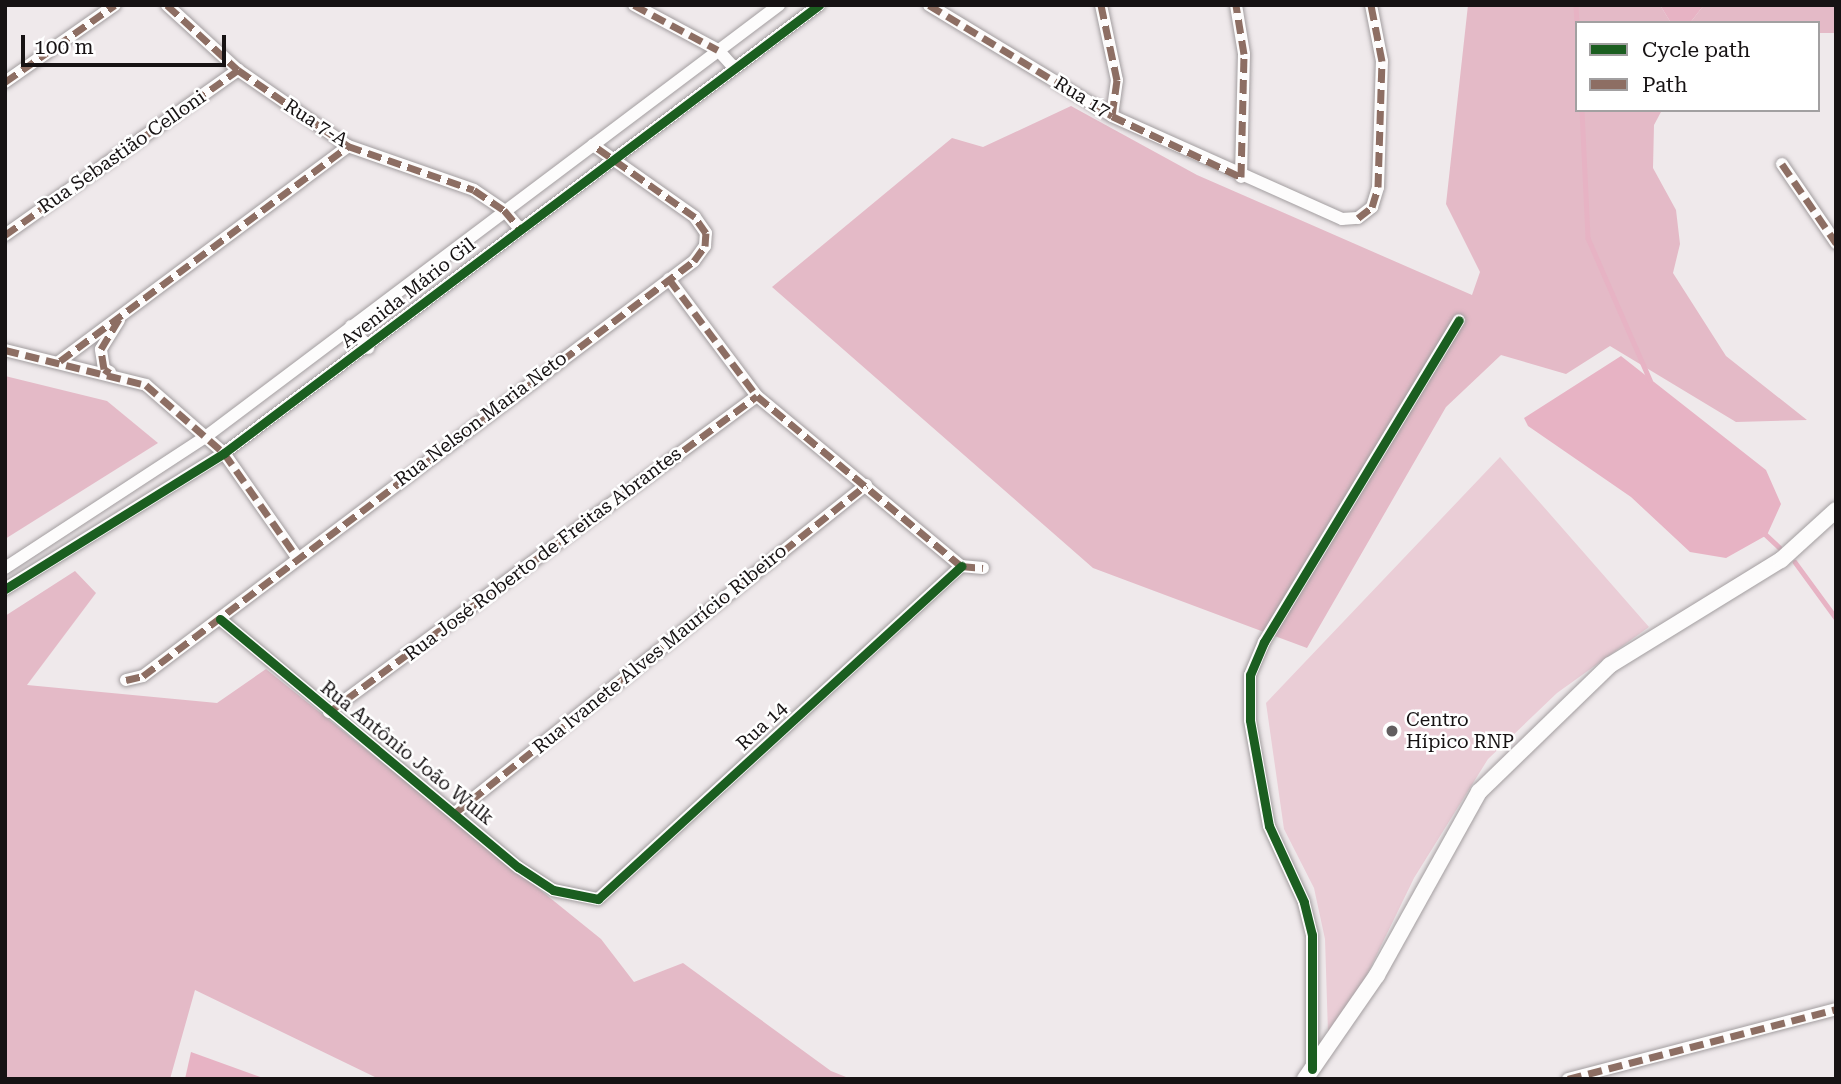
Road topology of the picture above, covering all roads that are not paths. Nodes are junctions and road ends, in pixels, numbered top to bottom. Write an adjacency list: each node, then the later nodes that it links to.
1 (115, 5): 13 (street)
2 (167, 5): 12 (street, Rua 7-A)
3 (634, 5): 10 (street)
4 (779, 5): 10 (street, Avenida Mário Gil)
5 (819, 5): 11 (street, Avenida Mário Gil)
6 (929, 5): 14 (street, Rua 17)
7 (1101, 5): 14 (street)
8 (1236, 5): 19 (street)
9 (1371, 5): 19 (street, Rua 17)
10 (718, 50): 11 (street); 15 (street, Avenida Mário Gil)
11 (734, 68): 17 (street, Avenida Mário Gil)
12 (238, 70): 16 (street, Rua 7-A); 22 (street, Rua Sebastião Celloni)
13 (5, 82)
14 (1112, 116): 19 (street, Rua 17)
15 (593, 145): 17 (street, Rua Nelson Maria Neto); 20 (street, Avenida Mário Gil)
16 (348, 146): 20 (street, Rua 7-A); 25 (street)
17 (614, 164): 21 (street, Avenida Mário Gil); 24 (street, Rua Nelson Maria Neto)
18 (1782, 164): 23 (street)
19 (1241, 177)
20 (504, 210): 21 (street, Rua 7-A); 27 (street, Avenida Mário Gil)
21 (519, 228): 28 (street, Avenida Mário Gil)
22 (5, 235)
23 (1836, 243)
24 (669, 279): 32 (street); 39 (street, Rua Nelson Maria Neto)
25 (125, 311): 30 (street); 31 (street)
26 (1459, 320): 50 (street)
27 (351, 327): 28 (street); 33 (street, Avenida Mário Gil)
28 (368, 348): 34 (street, Avenida Mário Gil)
29 (5, 351): 30 (street)
30 (60, 361): 31 (street)
31 (113, 374): 33 (street)
32 (757, 396): 35 (street); 46 (street, Rua José Roberto de Freitas Abrantes)
33 (204, 438): 34 (street); 37 (street, Avenida Mário Gil)
34 (224, 453): 38 (street, Avenida Mário Gil); 39 (street)
35 (866, 485): 40 (street); 47 (street, Rua lvanete Alves Maurício Ribeiro)
36 (1836, 510): 50 (street)
37 (58, 535): 38 (street); 41 (street, Avenida Mário Gil)
38 (68, 552): 43 (street, Avenida Mário Gil)
39 (296, 556): 44 (street, Rua Nelson Maria Neto)
40 (961, 566): 42 (street); 48 (street, Rua 14)
41 (5, 568)
42 (983, 568)
43 (5, 589)
44 (220, 619): 45 (street, Rua Nelson Maria Neto); 46 (street, Rua Antônio João Wulk)
45 (126, 680)
46 (330, 712): 47 (street, Rua Antônio João Wulk)
47 (455, 813): 48 (street, Rua Antônio João Wulk)
48 (582, 898)
49 (1836, 1009): 51 (street)
50 (1308, 1074)
51 (1568, 1079)

